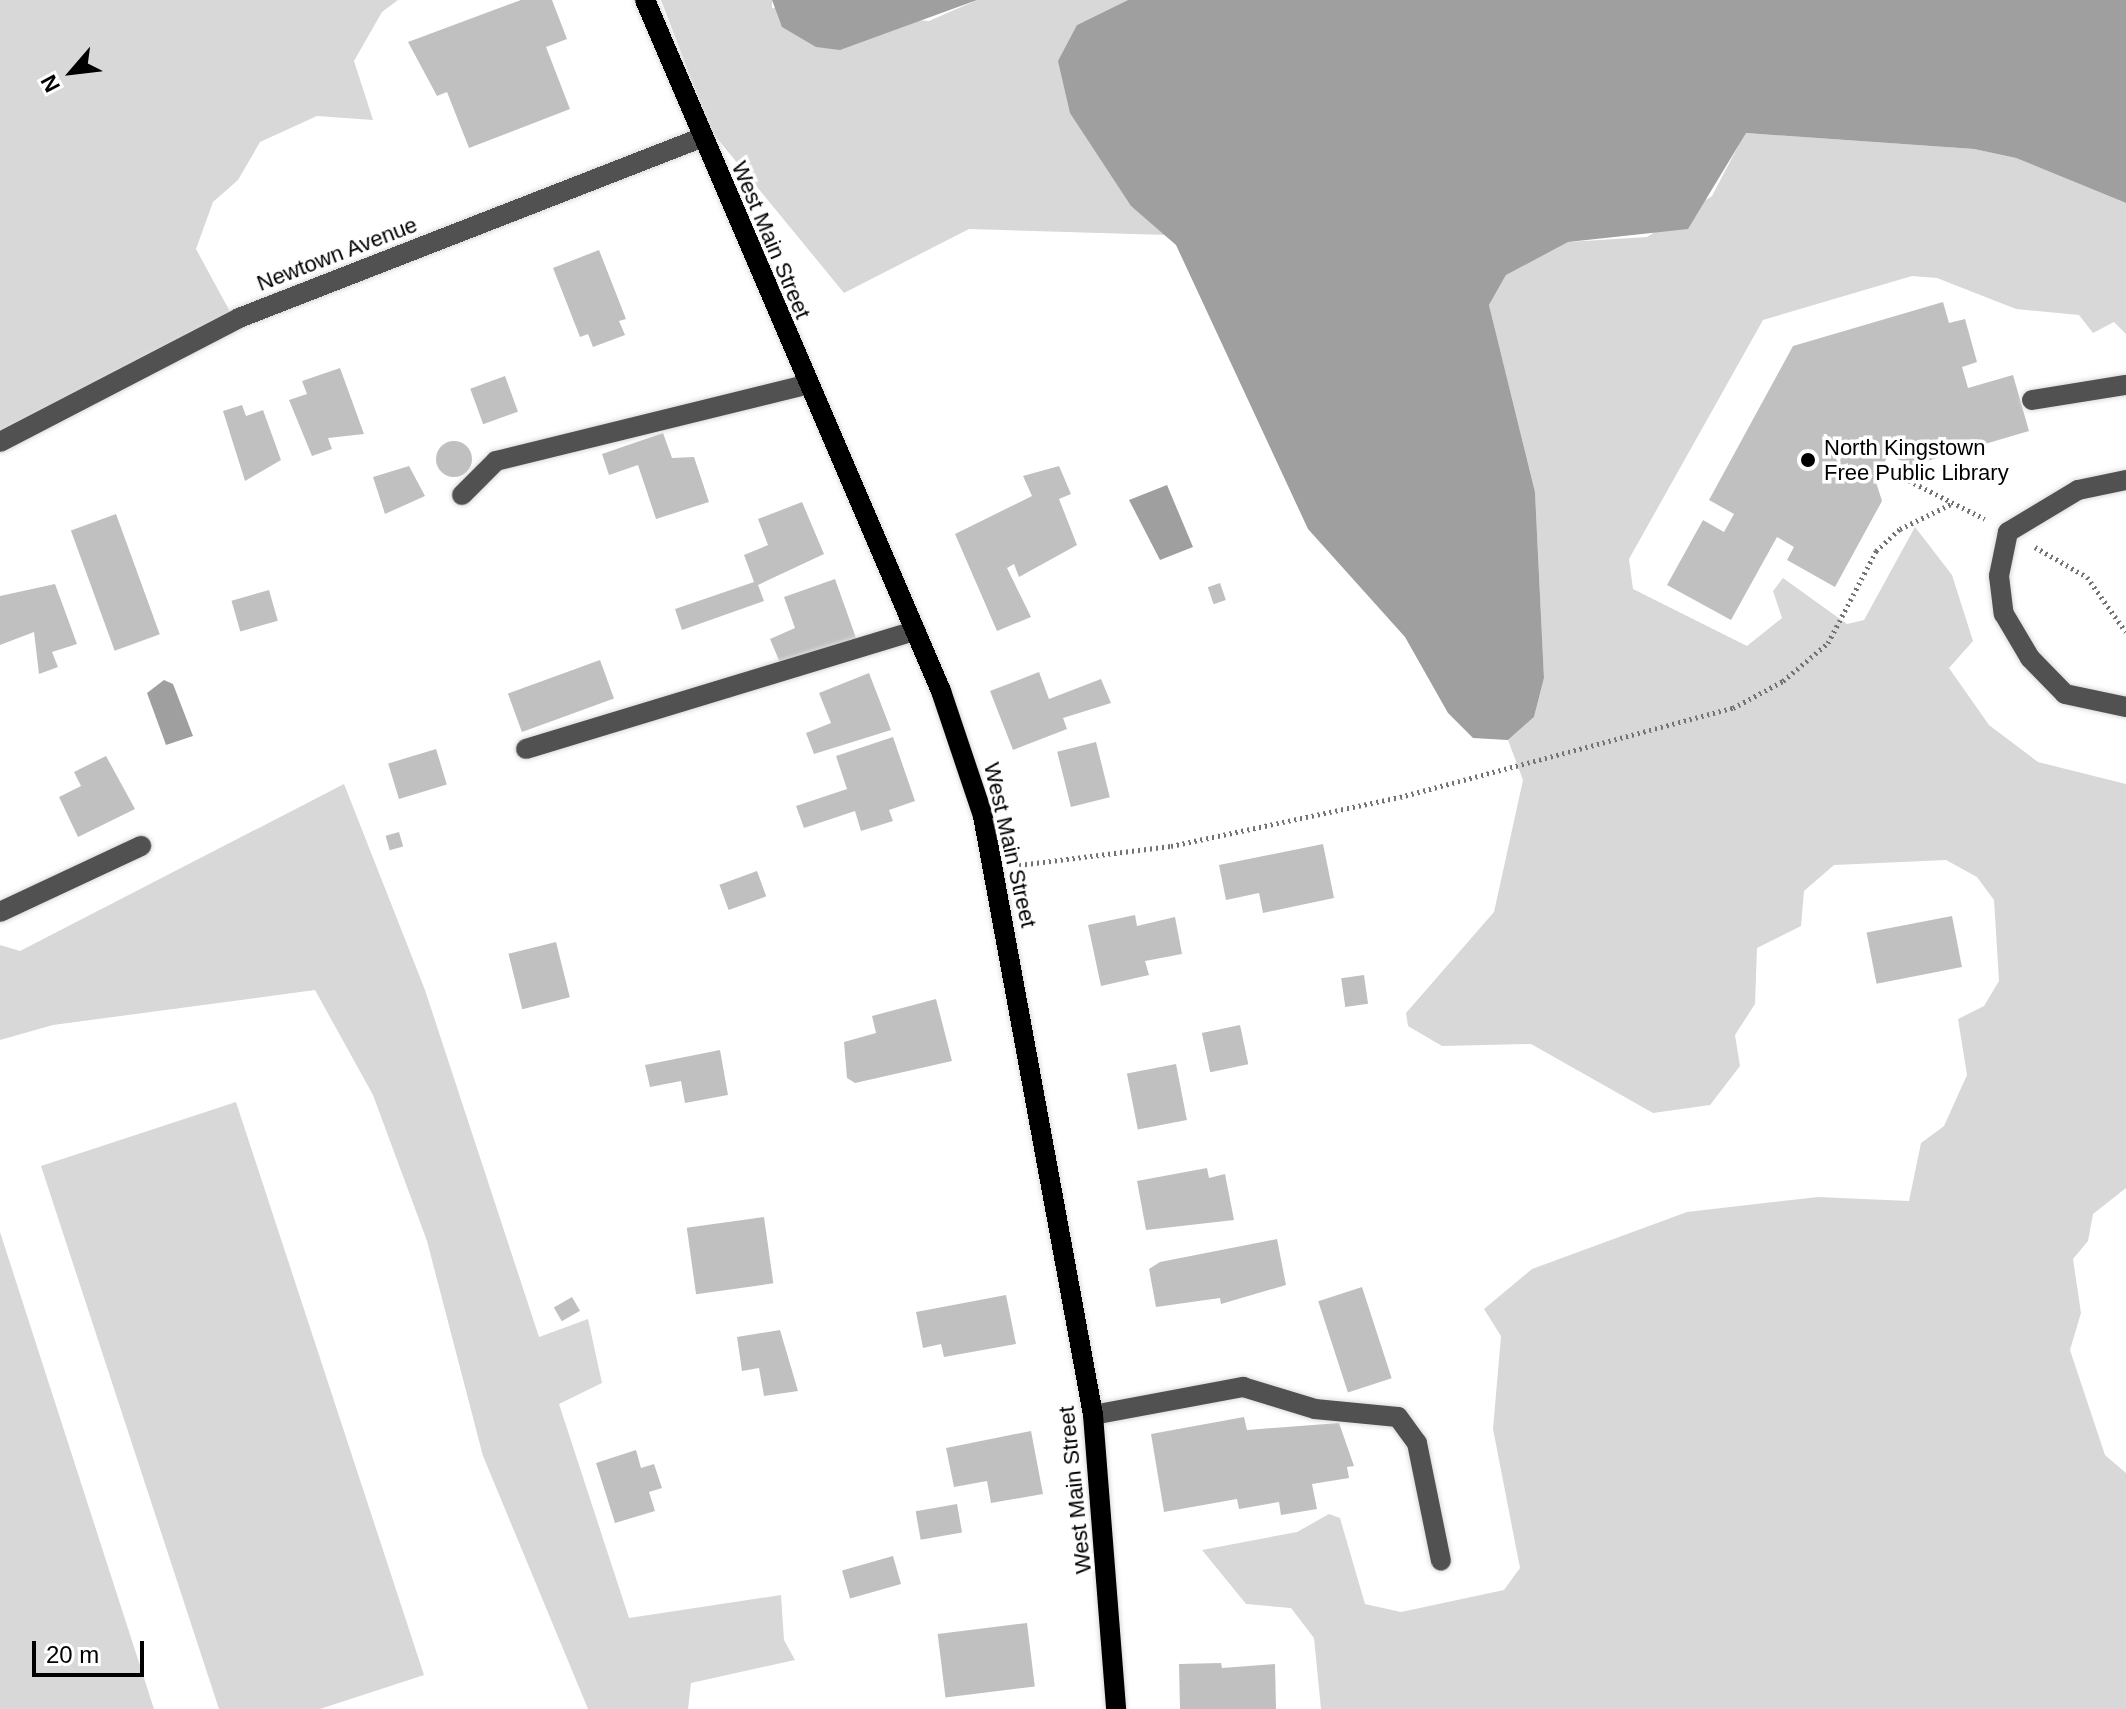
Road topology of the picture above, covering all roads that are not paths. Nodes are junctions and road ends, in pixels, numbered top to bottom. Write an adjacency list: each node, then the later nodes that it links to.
1 (645, 0): 2 (main road, West Main Street)
2 (703, 137): 3 (main road, West Main Street); 6 (street, Newtown Avenue)
3 (806, 385): 8 (street); 9 (main road, West Main Street)
4 (2126, 385): 5 (street)
5 (2032, 400)
6 (0, 442)
7 (2126, 480): 10 (street)
8 (462, 495)
9 (915, 631): 11 (street); 14 (main road, West Main Street)
10 (2126, 707)
11 (526, 749)
12 (141, 846): 13 (street)
13 (0, 912)
14 (1093, 1415): 15 (street); 16 (main road, West Main Street)
15 (1441, 1561)
16 (1116, 1709)

